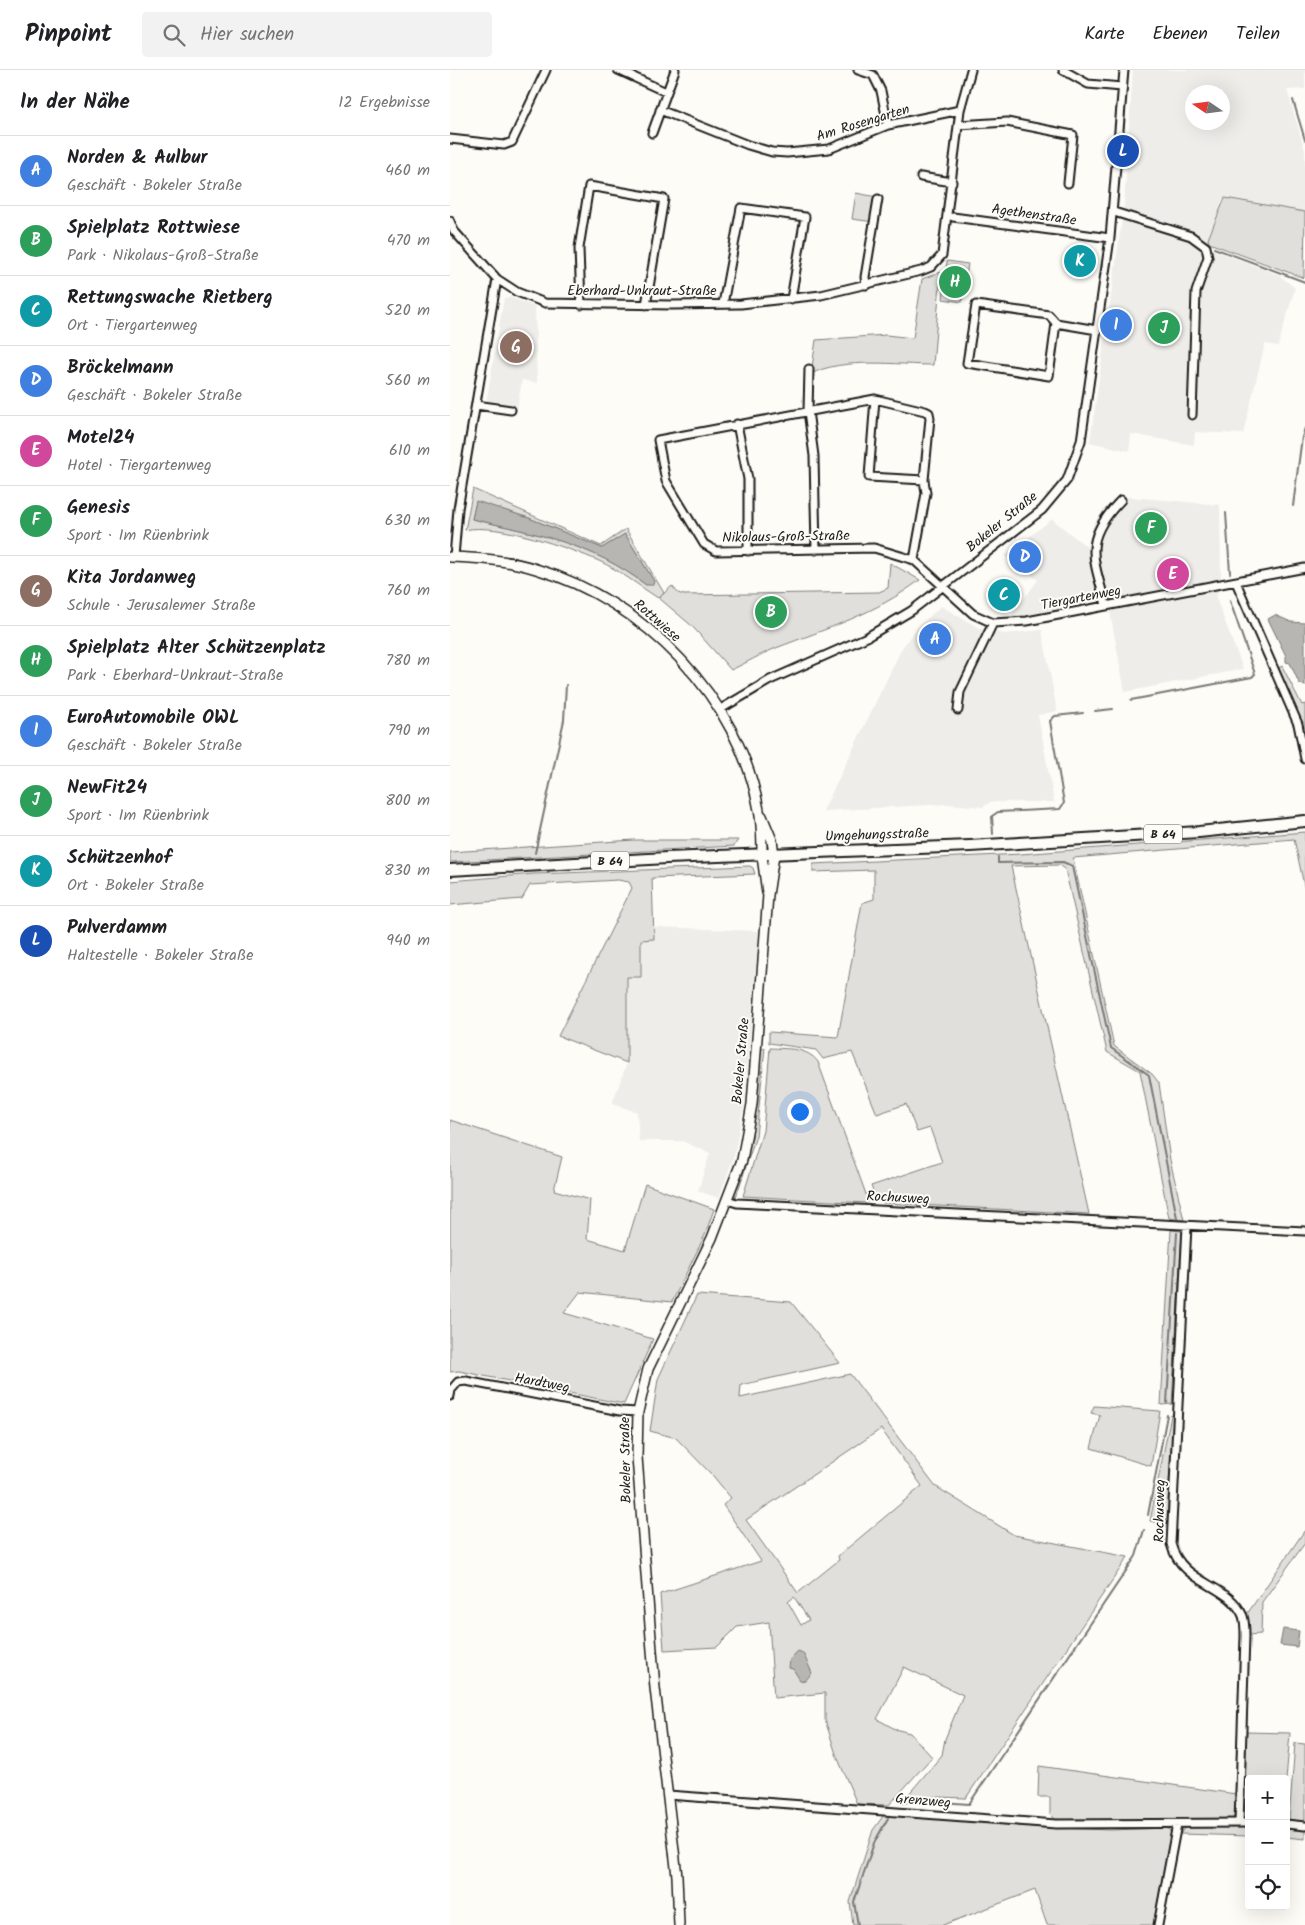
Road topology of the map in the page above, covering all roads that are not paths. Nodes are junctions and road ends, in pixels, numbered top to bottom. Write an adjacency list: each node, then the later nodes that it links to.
1 (546, 70): 15 (street)
2 (618, 70): 9 (street)
3 (675, 70): 9 (street)
4 (858, 70): 12 (street)
5 (971, 70): 11 (street, Eberhard-Unkraut-Straße)
6 (1063, 70): 8 (street)
7 (1124, 70): 8 (street, Bokeler Straße)
8 (1122, 87): 20 (street, Bokeler Straße)
9 (666, 92): 10 (street)
10 (660, 110): 12 (street, Am Rosengarten); 14 (street)
11 (960, 110): 12 (street, Am Rosengarten); 13 (street, Eberhard-Unkraut-Straße)
12 (888, 125)
13 (958, 125): 17 (street, Eberhard-Unkraut-Straße); 18 (street)
14 (652, 133)
15 (450, 139)
16 (921, 177): 17 (street)
17 (952, 182): 25 (street, Eberhard-Unkraut-Straße)
18 (1068, 183)
19 (878, 199): 25 (street)
20 (1114, 212): 23 (street, Bokeler Straße); 37 (street)
21 (954, 217): 23 (street, Agethenstraße)
22 (450, 221): 24 (street, Eberhard-Unkraut-Straße)
23 (1110, 238): 31 (street, Bokeler Straße)
24 (497, 279): 28 (street, Eberhard-Unkraut-Straße); 34 (street)
25 (866, 285): 26 (street, Eberhard-Unkraut-Straße)
26 (791, 299): 27 (street, Eberhard-Unkraut-Straße); 27 (street)
27 (723, 304): 29 (street, Eberhard-Unkraut-Straße)
28 (581, 305): 29 (street, Eberhard-Unkraut-Straße); 29 (street)
29 (646, 305)
30 (1056, 323): 30 (street); 31 (street)
31 (1097, 330): 47 (street, Bokeler Straße)
32 (809, 369): 36 (street)
33 (875, 399): 36 (street); 39 (street); 39 (street)
34 (476, 405): 35 (street); 43 (street)
35 (511, 410)
36 (808, 411): 38 (street); 41 (street)
37 (1192, 415)
38 (737, 424): 42 (street); 42 (street, Nikolaus-Groß-Straße)
39 (924, 480): 44 (street)
40 (1121, 500): 48 (street)
41 (816, 550): 42 (street, Nikolaus-Groß-Straße); 44 (street, Nikolaus-Groß-Straße)
42 (748, 551)
43 (452, 557): 50 (main road, Rottwiese)
44 (914, 560): 47 (street, Nikolaus-Groß-Straße)
45 (1305, 568): 46 (street, Tiergartenweg)
46 (1236, 582): 48 (street, Tiergartenweg); 52 (street)
47 (942, 587): 49 (street, Tiergartenweg); 50 (street, Bokeler Straße)
48 (1106, 605): 49 (street, Tiergartenweg)
49 (993, 623): 51 (street)
50 (719, 710): 53 (main road, Rottwiese)
51 (958, 710)
52 (1305, 759)
53 (760, 812): 55 (main road, Rottwiese); 56 (main road, Rottwiese)
54 (1305, 821): 55 (main road, Umgehungsstraße / B 64)
55 (774, 855): 56 (main road, Umgehungsstraße / B 64); 58 (main road, Bokeler Straße)
56 (762, 856): 57 (main road, Umgehungsstraße / B 64); 58 (main road, Bokeler Straße)
57 (450, 870)
58 (768, 895): 59 (main road, Bokeler Straße)
59 (727, 1200): 60 (street, Rochusweg); 63 (main road, Bokeler Straße)
60 (1187, 1226): 61 (street, Rochusweg); 66 (street, Rochusweg)
61 (1305, 1231)
62 (450, 1396): 63 (street, Hardtweg)
63 (638, 1412): 64 (main road, Bokeler Straße)
64 (668, 1795): 65 (street, Grenzweg); 70 (main road, Bokeler Straße)
65 (1177, 1824): 66 (street, Grenzweg); 71 (street)
66 (1239, 1824): 67 (street, Grenzweg)
67 (1245, 1824)
68 (1290, 1824): 69 (street)
69 (1305, 1826)
70 (679, 1925)
71 (1158, 1925)

